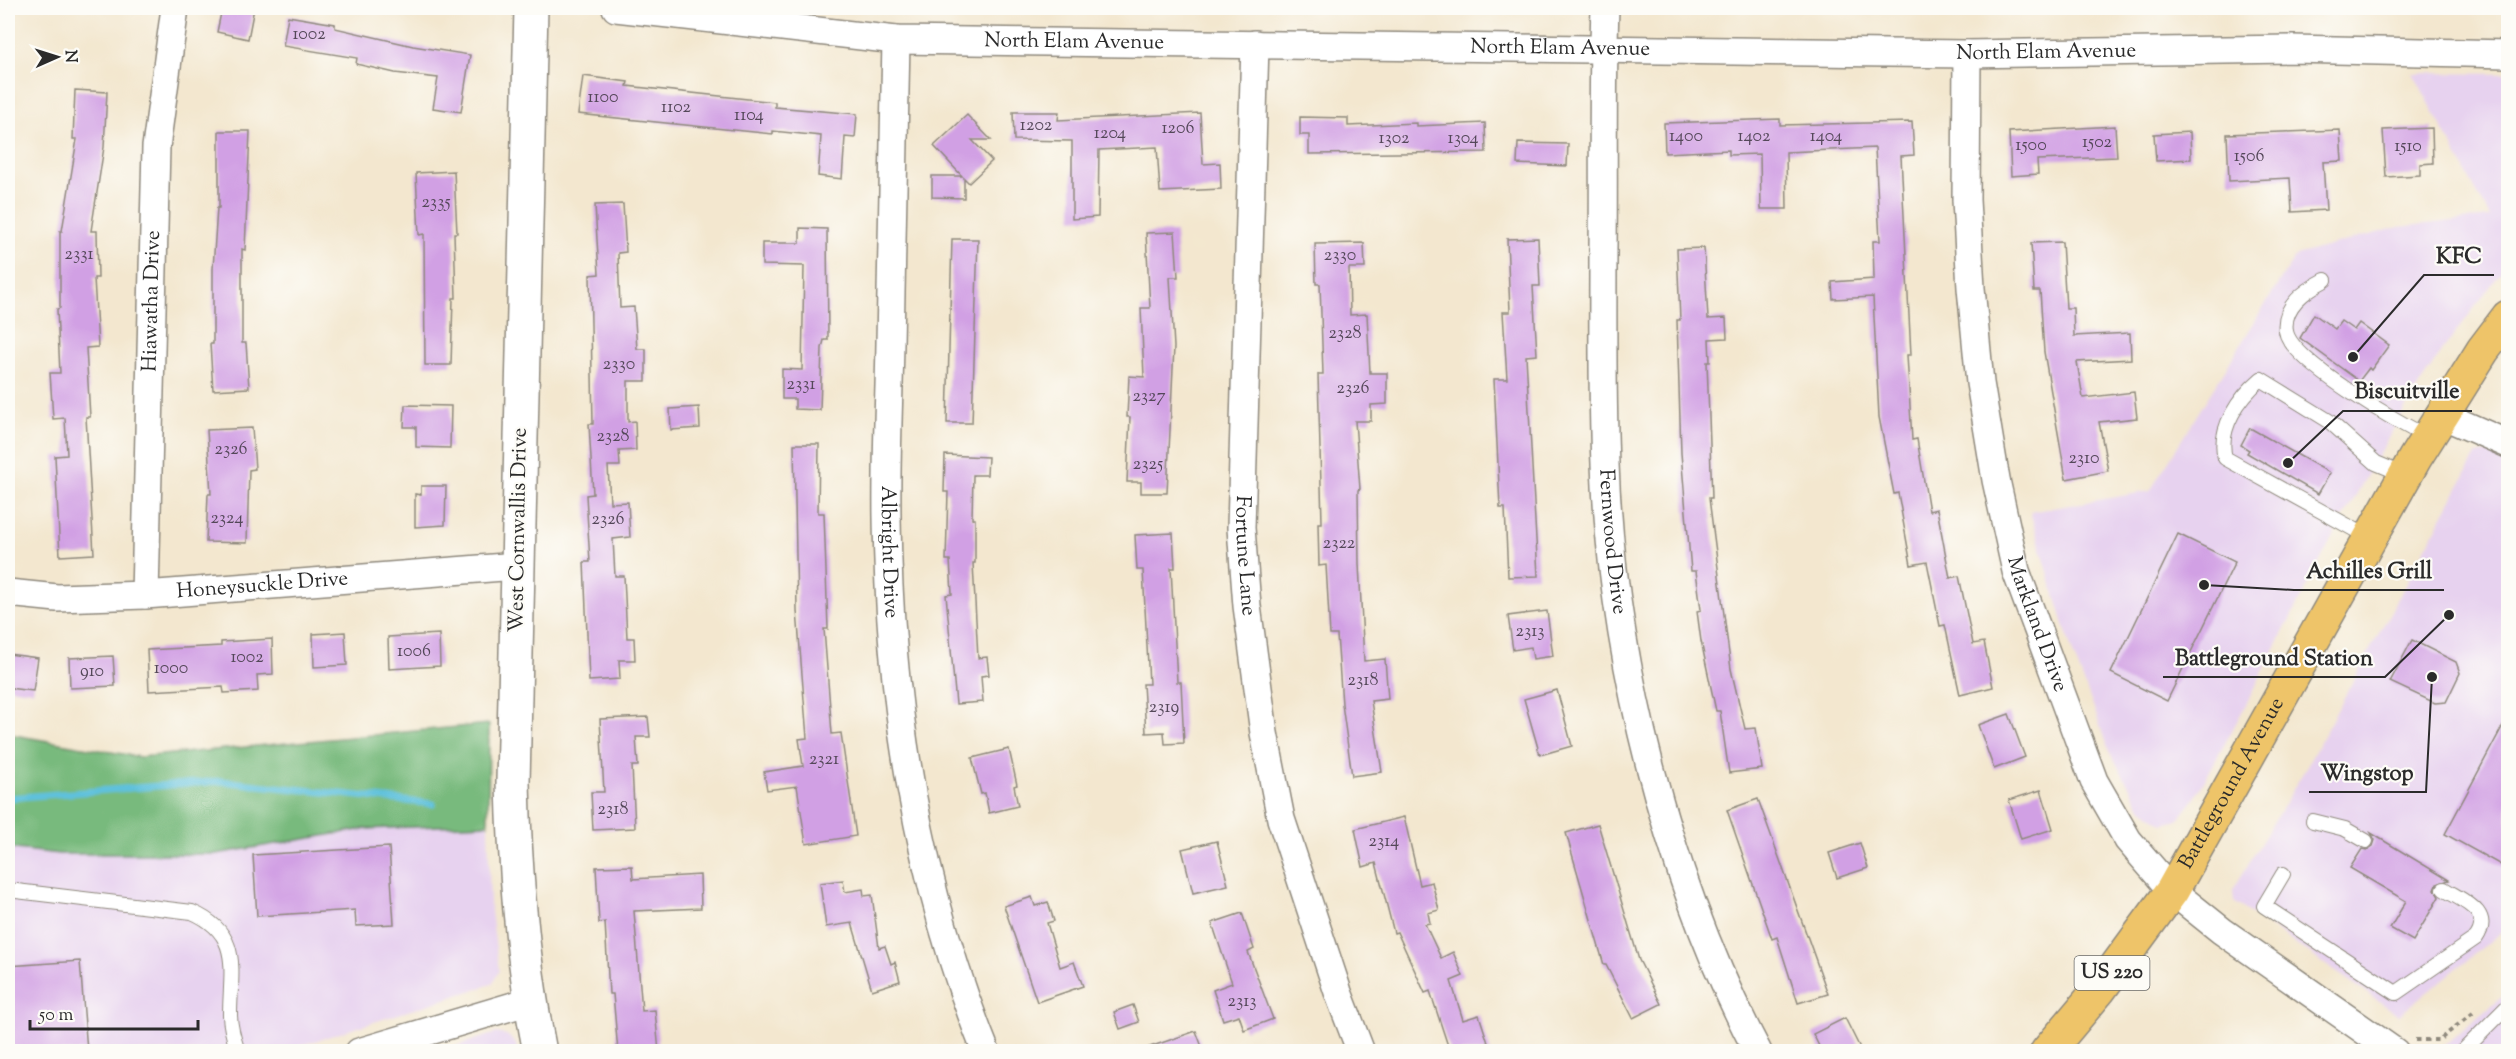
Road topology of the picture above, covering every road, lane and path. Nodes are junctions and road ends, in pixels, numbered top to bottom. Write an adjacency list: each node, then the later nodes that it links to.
1 (175, 8): 18 (street, Hiawatha Drive)
2 (531, 8): 16 (street, West Cornwallis Drive)
3 (616, 8): 5 (street, North Elam Avenue)
4 (1605, 8): 7 (street, Fernwood Drive)
5 (896, 40): 6 (street, North Elam Avenue); 32 (street, Albright Drive)
6 (1255, 44): 7 (street, North Elam Avenue); 33 (street, Fortune Lane)
7 (1604, 48): 8 (street, North Elam Avenue); 34 (street, Fernwood Drive)
8 (1967, 54): 9 (street, North Elam Avenue); 24 (street, Markland Drive)
9 (2508, 54)
10 (2325, 280): 12 (lane)
11 (2508, 317): 12 (main road, Battleground Avenue / US 220)
12 (2435, 426): 13 (street); 14 (main road, Battleground Avenue / US 220)
13 (2508, 444)
14 (2405, 475): 15 (main road, Battleground Avenue / US 220); 15 (lane)
15 (2370, 538): 24 (main road, Battleground Avenue / US 220)
16 (518, 566): 18 (street, Honeysuckle Drive); 25 (street, West Cornwallis Drive)
17 (8, 592): 18 (street, Honeysuckle Drive)
18 (144, 595)
19 (2313, 821): 20 (lane)
20 (2366, 842)
21 (2283, 874): 22 (lane)
22 (2444, 889)
23 (8, 890): 29 (lane)
24 (2172, 891): 28 (street, Markland Drive); 35 (main road, Battleground Avenue / US 220)
25 (530, 1001): 30 (street); 31 (street, West Cornwallis Drive)
26 (2508, 1006): 36 (lane)
27 (2475, 1011): 28 (path)
28 (2390, 1048)
29 (238, 1052)
30 (359, 1052)
31 (540, 1052)
32 (986, 1052)
33 (1361, 1052)
34 (1758, 1052)
35 (2046, 1052)
36 (2462, 1052)

